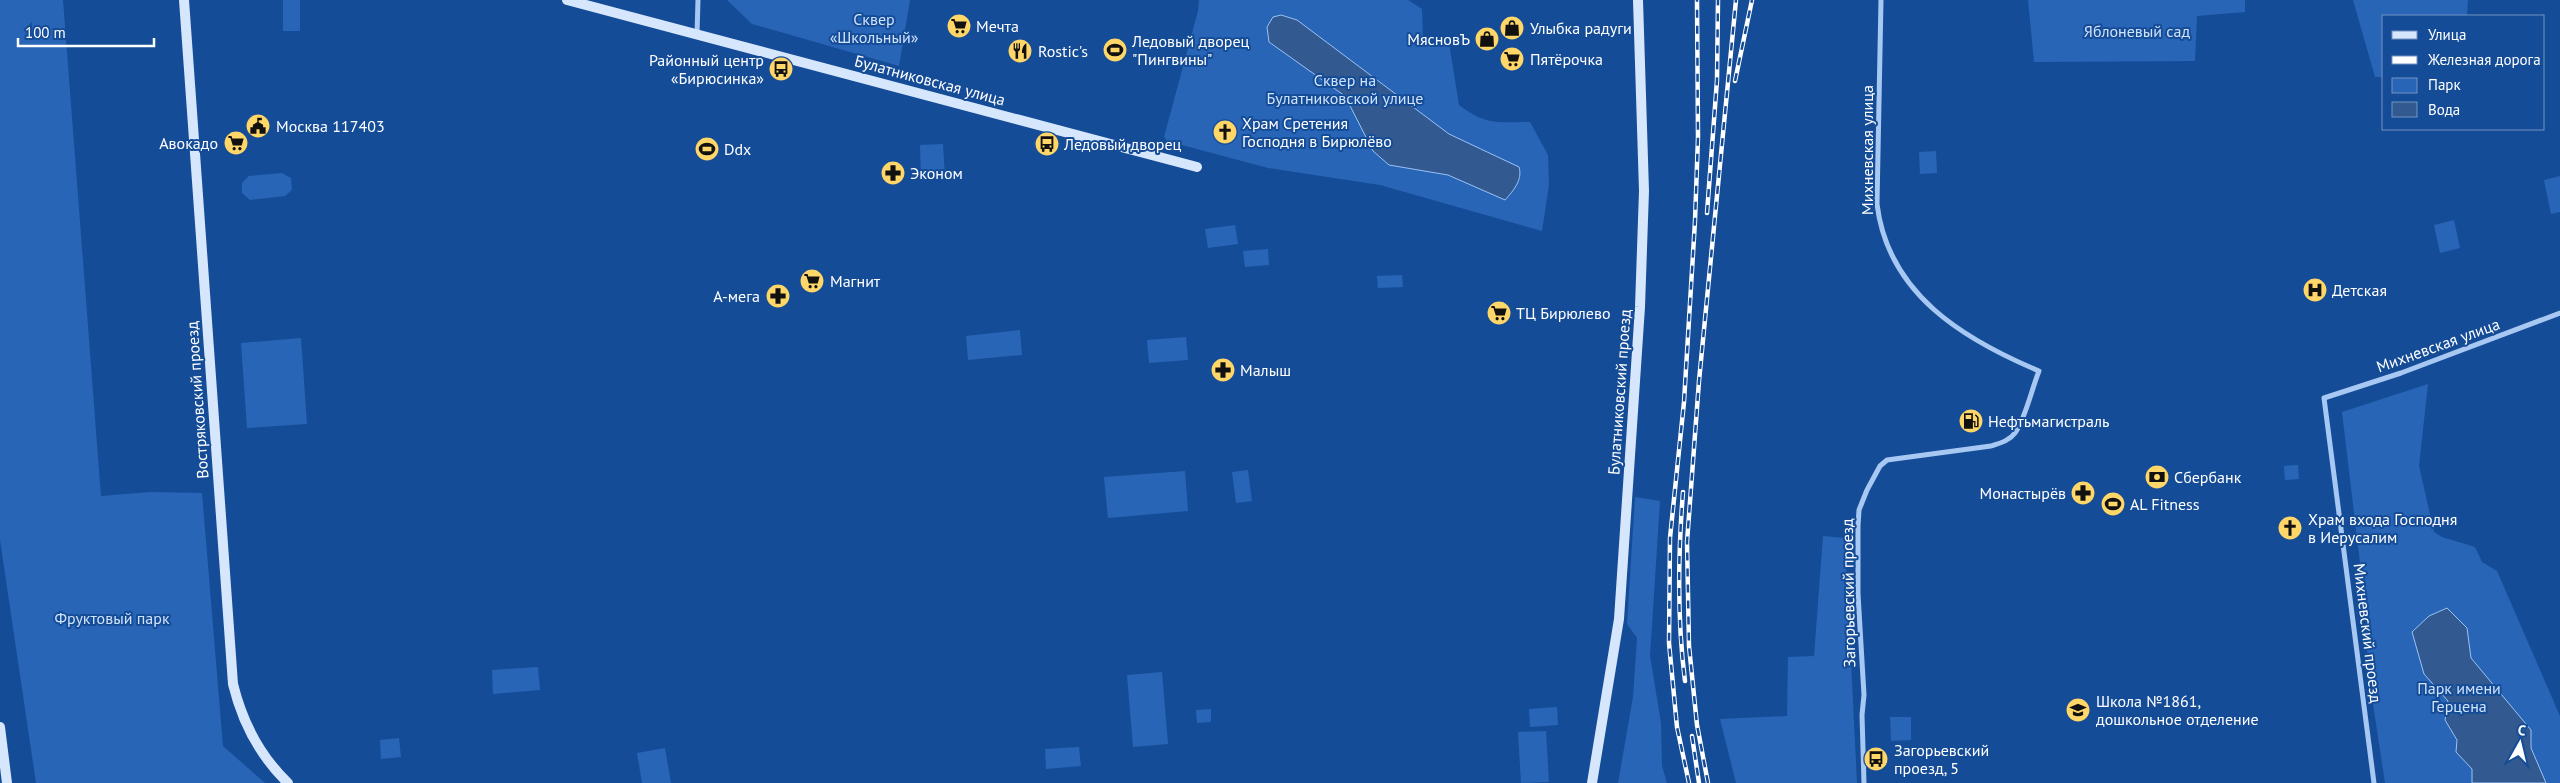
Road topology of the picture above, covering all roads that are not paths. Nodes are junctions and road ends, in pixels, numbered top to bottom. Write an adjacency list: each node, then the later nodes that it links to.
1 (184, 0): 13 (street, Востряковский проезд)
2 (567, 0): 6 (street, Булатниковская улица)
3 (698, 0): 6 (street)
4 (1638, 0): 14 (street, Булатниковский проезд)
5 (1881, 0): 9 (street, Михневская улица)
6 (698, 34): 7 (street, Булатниковская улица)
7 (1197, 167)
8 (2560, 313): 10 (street, Михневская улица)
9 (2040, 371): 15 (street, Загорьевский проезд)
10 (2324, 398): 16 (street, Михневский проезд)
11 (0, 727): 12 (street)
12 (7, 783)
13 (288, 783)
14 (1592, 783)
15 (1864, 783)
16 (2374, 783)

